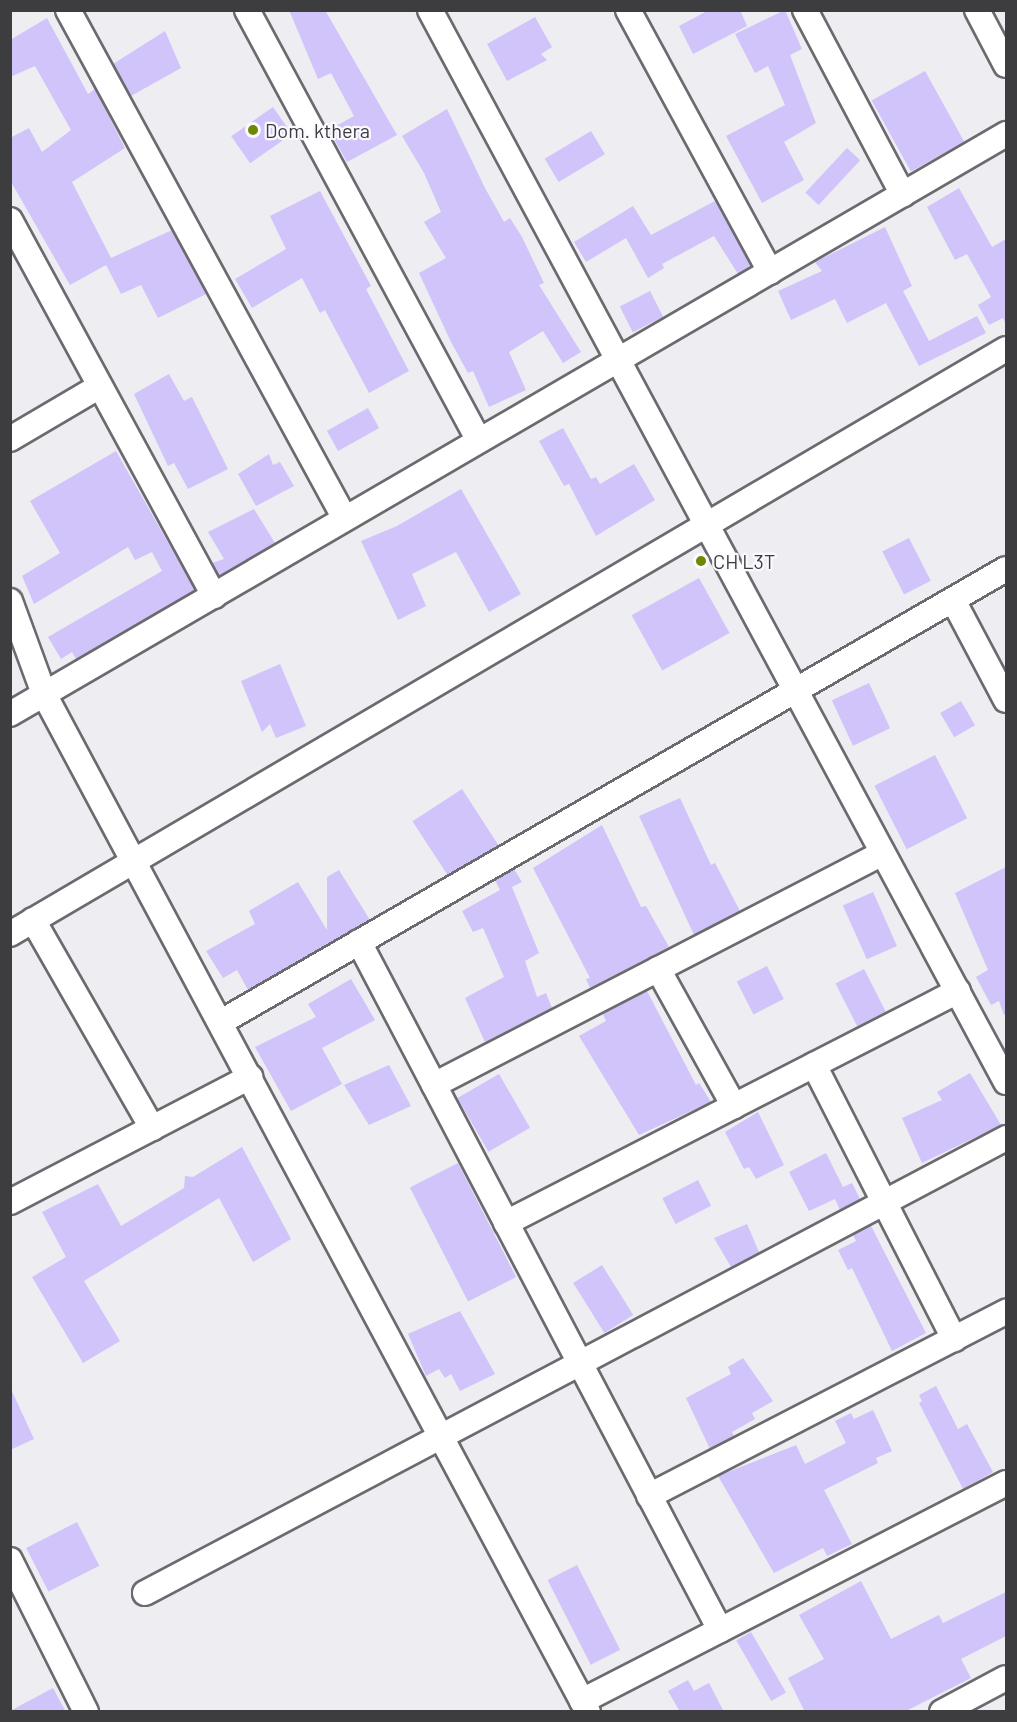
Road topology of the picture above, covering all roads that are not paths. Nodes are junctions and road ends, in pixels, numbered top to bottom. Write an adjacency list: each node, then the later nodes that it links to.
1 (68, 10): 17 (street)
2 (247, 10): 16 (street)
3 (430, 10): 13 (street)
4 (628, 10): 11 (street)
5 (805, 10): 9 (street)
6 (977, 10): 7 (street)
7 (1006, 65)
8 (1006, 134): 9 (street)
9 (903, 195): 11 (street)
10 (10, 220): 14 (street)
11 (770, 272): 13 (street)
12 (1006, 349): 18 (street)
13 (618, 360): 16 (street); 18 (street)
14 (100, 386): 15 (street); 20 (street)
15 (10, 439)
16 (479, 441): 17 (street)
17 (345, 519): 20 (street)
18 (706, 525): 23 (street); 28 (street)
19 (1006, 569): 21 (street)
20 (214, 596): 24 (street)
21 (953, 600): 23 (street); 25 (street)
22 (10, 601): 24 (street)
23 (796, 690): 27 (street); 31 (street)
24 (44, 694): 26 (street); 28 (street)
25 (1006, 700)
26 (10, 714)
27 (884, 853): 32 (street); 33 (street)
28 (135, 861): 29 (street); 34 (street)
29 (33, 921): 30 (street); 40 (street)
30 (10, 934)
31 (359, 942): 34 (street); 38 (street)
32 (658, 969): 38 (street); 39 (street)
33 (958, 991): 35 (street); 37 (street)
34 (220, 1022): 36 (street)
35 (814, 1065): 39 (street); 43 (street)
36 (250, 1077): 40 (street); 48 (street)
37 (1006, 1082)
38 (434, 1085): 44 (street)
39 (734, 1106): 44 (street)
40 (152, 1128): 42 (street)
41 (1006, 1137): 43 (street)
42 (10, 1202)
43 (884, 1202): 46 (street); 47 (street)
44 (506, 1223): 47 (street)
45 (1006, 1312): 46 (street)
46 (954, 1339): 50 (street)
47 (580, 1363): 48 (street); 50 (street)
48 (442, 1436): 52 (street); 55 (street)
49 (1006, 1483): 53 (street)
50 (649, 1496): 53 (street)
51 (10, 1560): 56 (street)
52 (145, 1593)
53 (720, 1630): 55 (street)
54 (1006, 1678): 57 (street)
55 (585, 1706)
56 (86, 1712)
57 (942, 1712)

